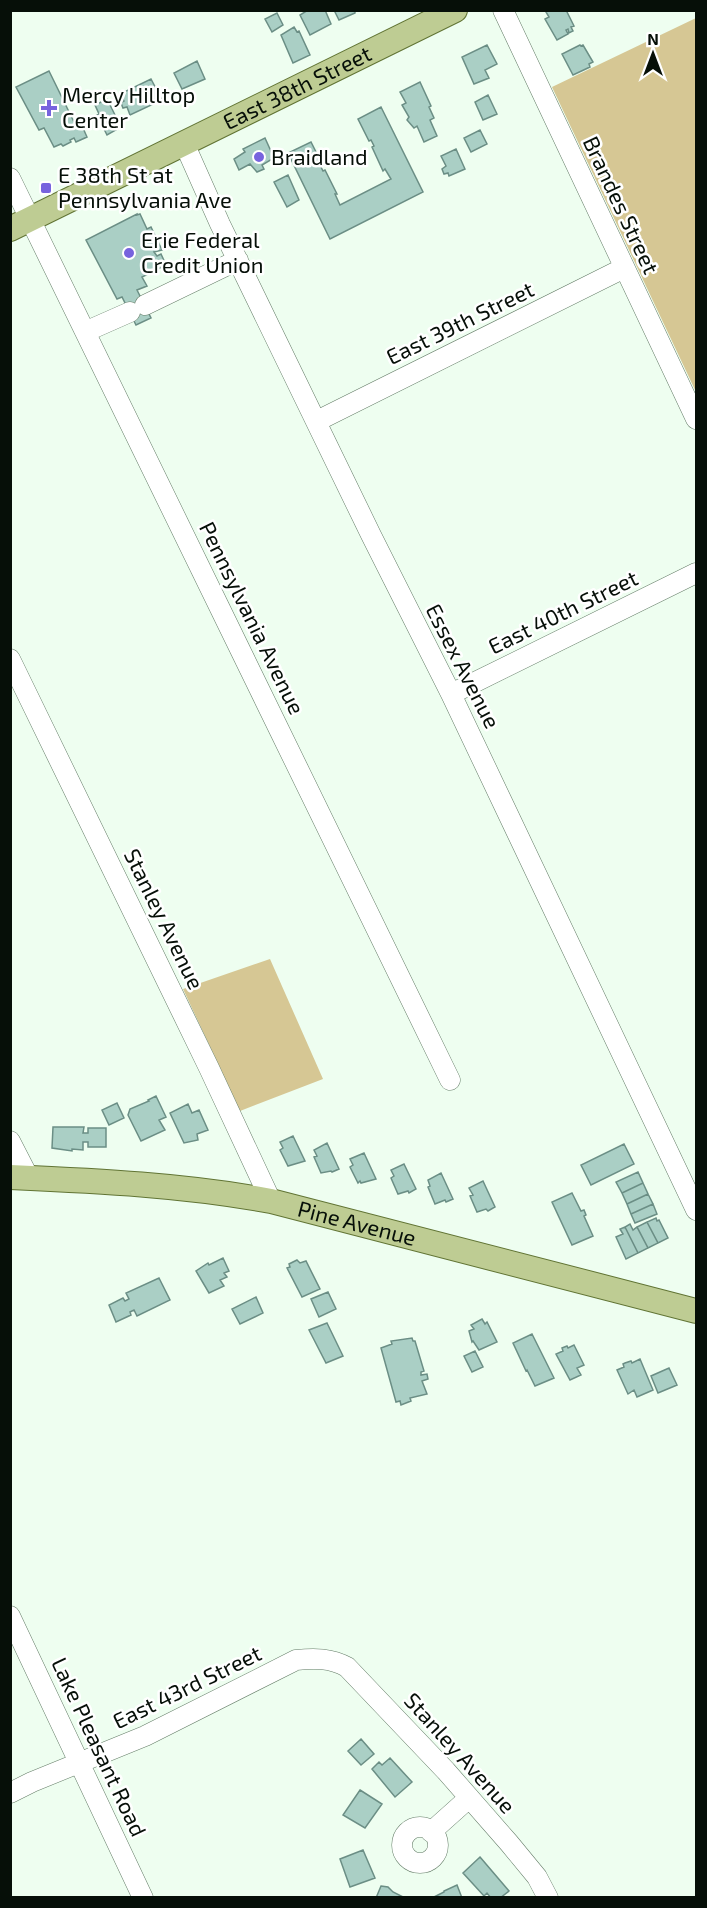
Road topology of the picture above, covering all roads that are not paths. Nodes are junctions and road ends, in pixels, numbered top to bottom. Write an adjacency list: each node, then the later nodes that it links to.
1 (454, 10): 3 (main road, East 38th Street)
2 (503, 10): 7 (street, Brandes Street)
3 (184, 143): 5 (main road, East 38th Street); 6 (street, Essex Avenue)
4 (10, 177): 5 (street, Pennsylvania Avenue)
5 (21, 224): 8 (street, Pennsylvania Avenue)
6 (238, 260): 8 (street); 10 (street, Essex Avenue)
7 (624, 268): 9 (street, Brandes Street); 10 (street, East 39th Street)
8 (87, 332): 14 (street, Pennsylvania Avenue)
9 (696, 419)
10 (316, 421): 13 (street, Essex Avenue)
11 (696, 573): 13 (street, East 40th Street)
12 (10, 658): 17 (street, Stanley Avenue)
13 (451, 694): 18 (street, Essex Avenue)
14 (450, 1080)
15 (10, 1141): 16 (street)
16 (20, 1178): 17 (main road, Pine Avenue)
17 (271, 1201): 19 (main road, Pine Avenue)
18 (696, 1210)
19 (696, 1311)
20 (10, 1616): 22 (street, Lake Pleasant Road)
21 (321, 1659): 22 (street, East 43rd Street); 24 (street, Stanley Avenue)
22 (80, 1762): 23 (street, East 43rd Street); 26 (street, Lake Pleasant Road)
23 (10, 1793)
24 (470, 1798): 25 (street); 27 (street, Stanley Avenue)
25 (431, 1832)
26 (143, 1898)
27 (548, 1898)

